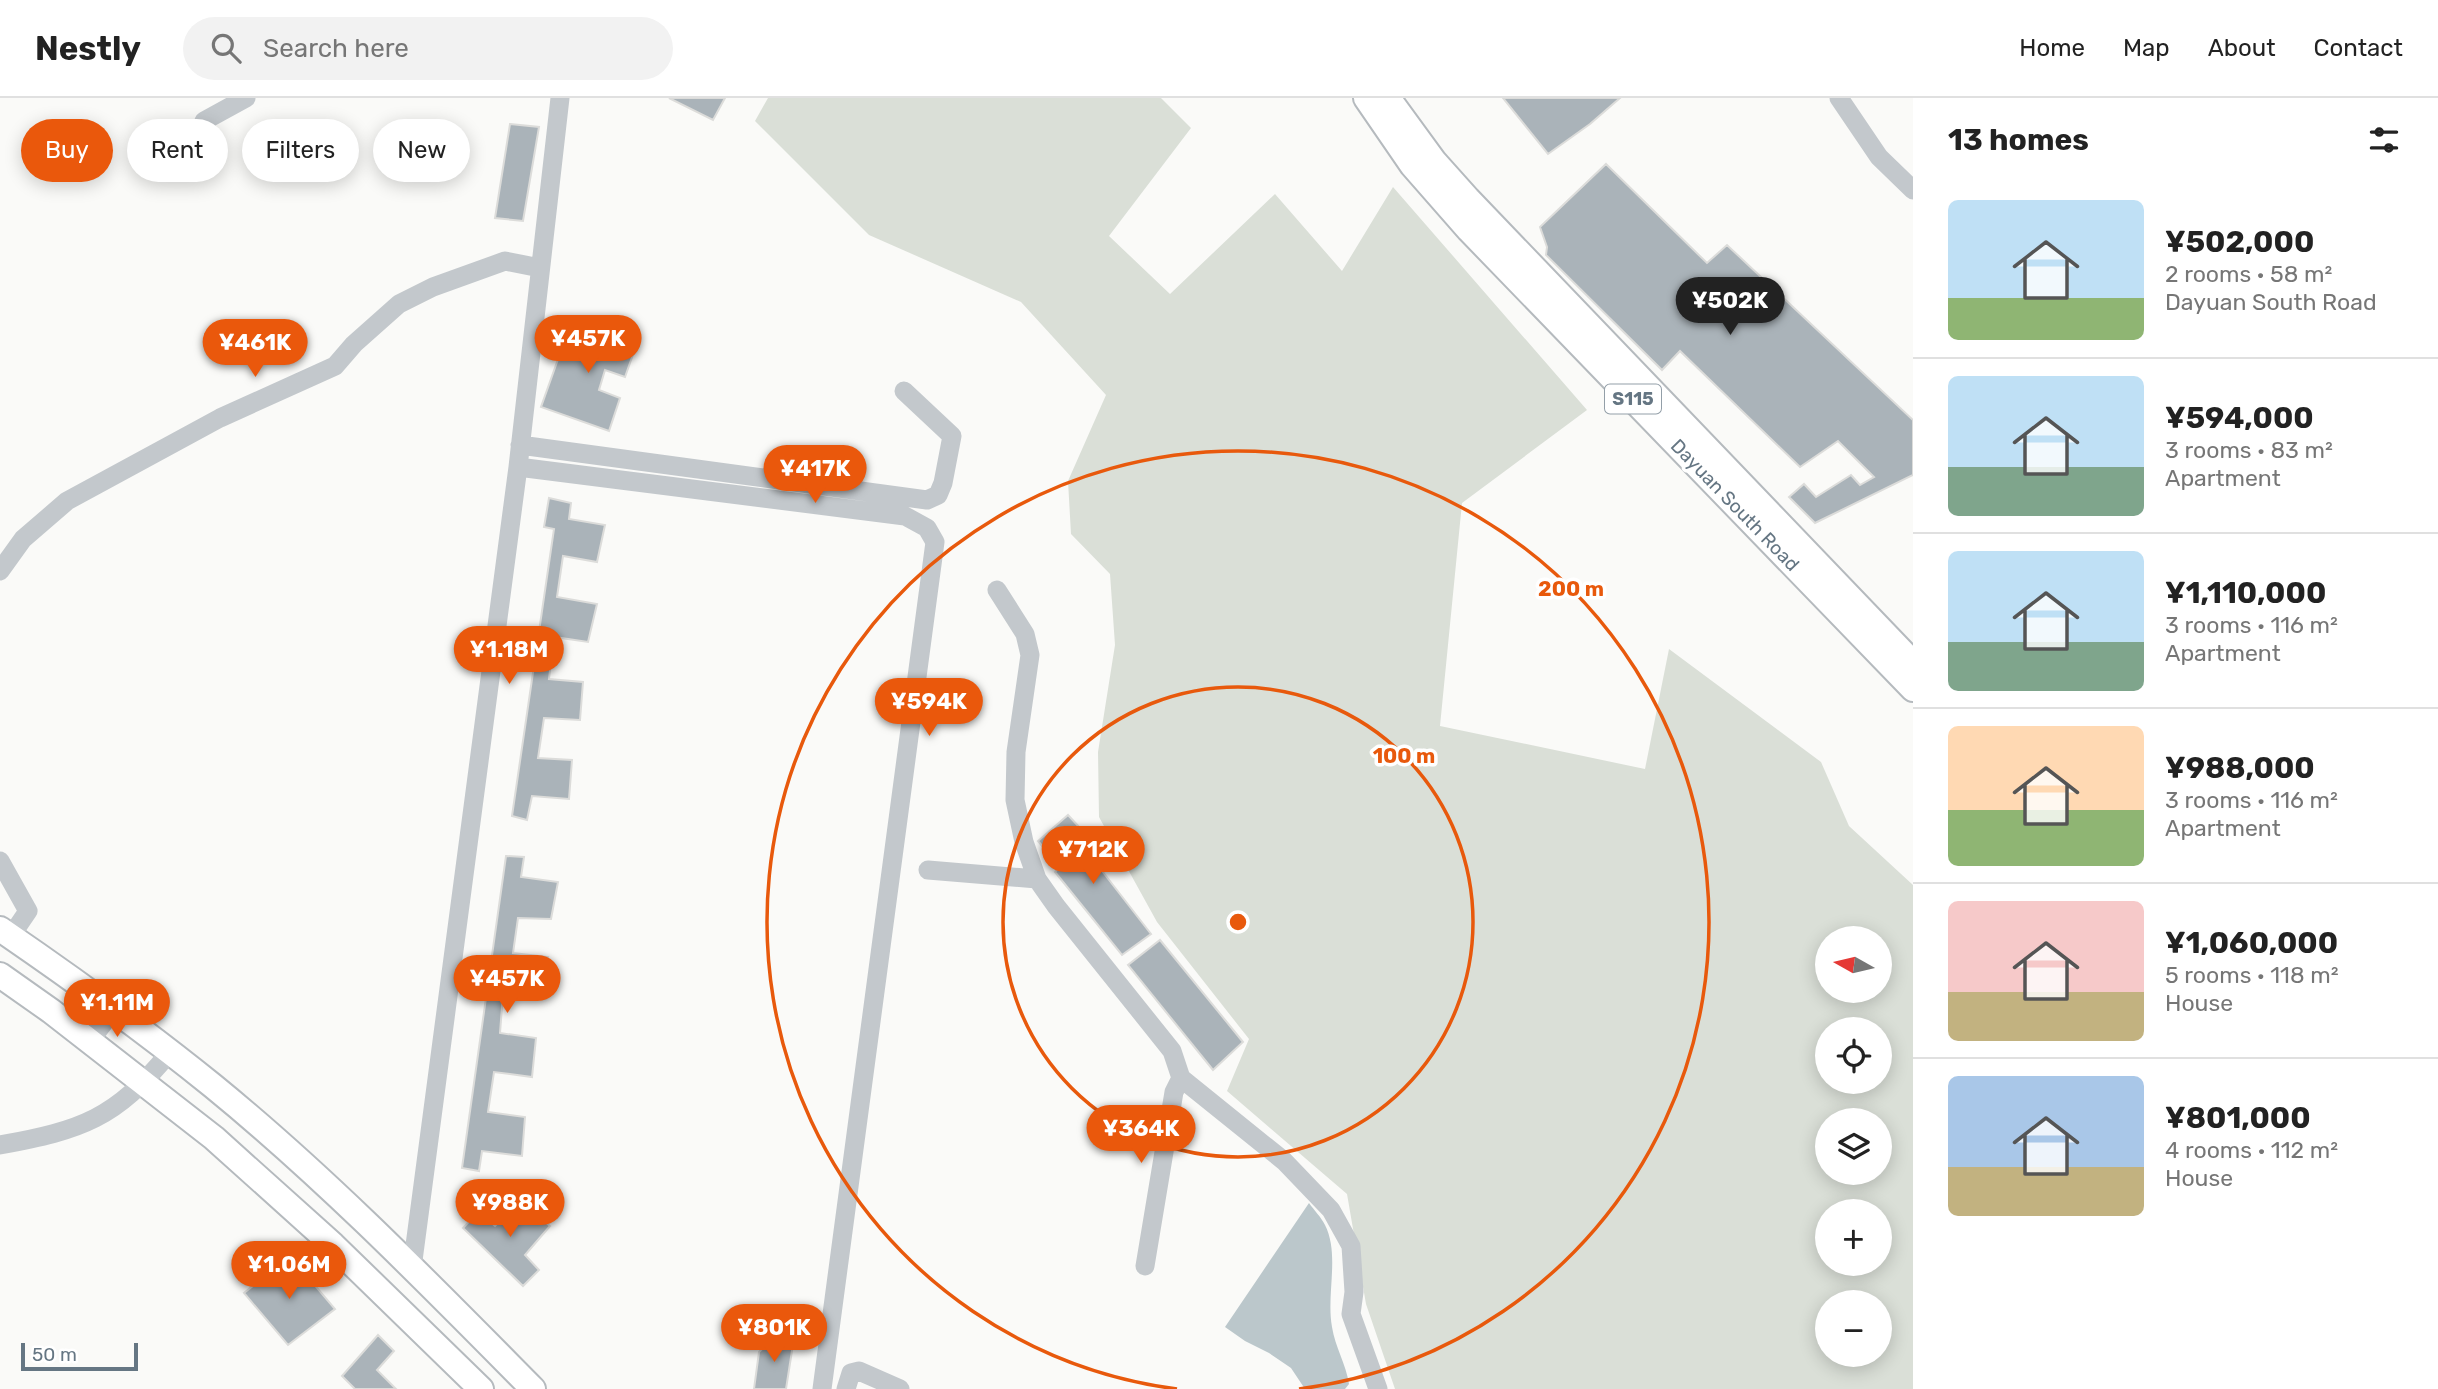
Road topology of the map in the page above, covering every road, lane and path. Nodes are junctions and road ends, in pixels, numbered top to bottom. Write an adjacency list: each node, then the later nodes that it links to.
1 (246, 98): 6 (street)
2 (561, 98): 8 (street)
3 (1366, 98): 15 (main road, Dayuan South Road / S115)
4 (1388, 98): 14 (main road, Dayuan South Road / S115)
5 (1839, 98): 7 (street)
6 (208, 119)
7 (1913, 190)
8 (540, 268): 10 (street); 12 (street)
9 (904, 391): 10 (street)
10 (520, 445): 11 (street)
11 (518, 467): 28 (street); 31 (street)
12 (0, 571)
13 (998, 590): 18 (street)
14 (1913, 663)
15 (1913, 689)
16 (0, 861): 19 (street)
17 (928, 870): 18 (street)
18 (1037, 879): 24 (street)
19 (5, 933): 21 (main road)
20 (0, 975): 22 (main road)
21 (113, 1011): 22 (street); 23 (main road)
22 (89, 1042): 25 (main road)
23 (169, 1053): 25 (street); 28 (main road)
24 (1181, 1077): 27 (street); 34 (street)
25 (145, 1083): 26 (street); 29 (main road)
26 (0, 1145)
27 (1145, 1266)
28 (412, 1268): 30 (main road)
29 (480, 1389)
30 (533, 1389)
31 (822, 1389)
32 (846, 1389): 33 (street)
33 (900, 1389)
34 (1378, 1389)

